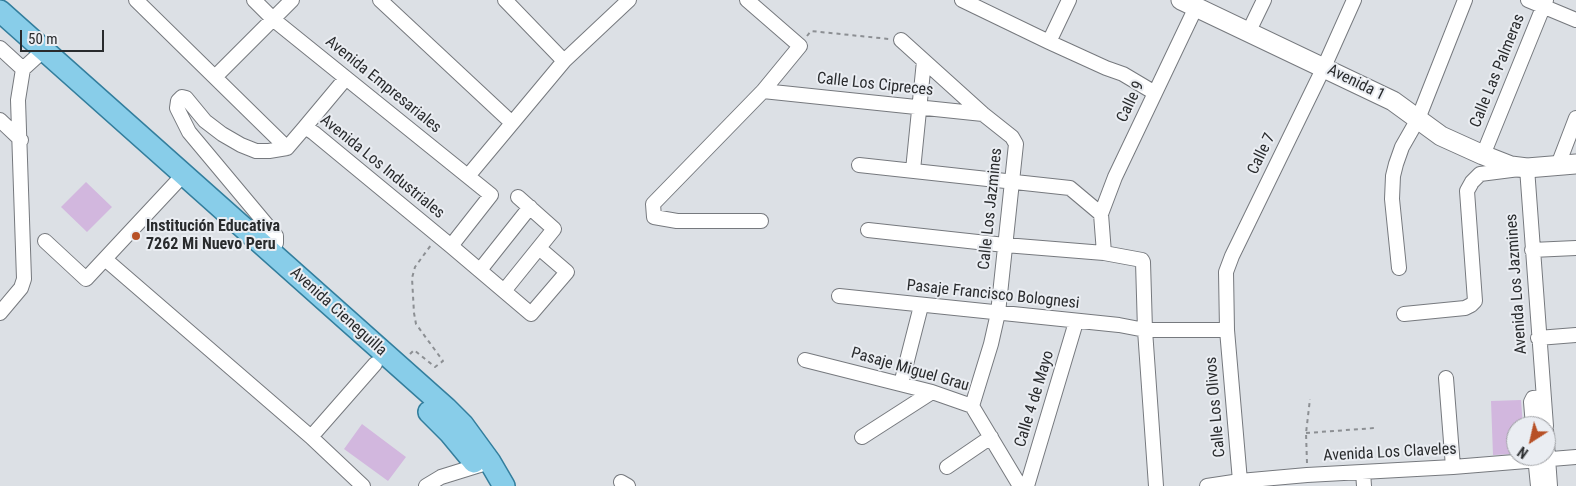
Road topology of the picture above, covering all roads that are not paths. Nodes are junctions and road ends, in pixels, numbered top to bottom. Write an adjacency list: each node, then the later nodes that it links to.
1 (136, 0): 28 (street)
2 (254, 0): 17 (street, Avenida Empresariales)
3 (292, 0): 17 (street)
4 (380, 0): 37 (street)
5 (505, 0): 25 (street)
6 (747, 0): 30 (street)
7 (962, 0): 22 (street)
8 (1069, 0): 22 (street)
9 (1264, 0): 20 (street)
10 (1354, 0): 27 (street, Calle 7)
11 (1465, 0): 35 (street)
12 (1528, 0): 14 (street)
13 (622, 2): 25 (street)
14 (1545, 3): 18 (street); 41 (street, Calle Las Palmeras)
15 (1189, 4): 20 (street, Avenida 1); 31 (street, Calle 9)
16 (0, 11): 24 (main road, Avenida Cieneguilla)
17 (274, 20): 28 (street); 29 (street, Avenida Empresariales)
18 (1576, 20)
19 (0, 29): 24 (main road, Avenida Cieneguilla)
20 (1248, 33): 27 (street, Avenida 1)
21 (902, 40): 26 (street, Calle Los Jazmines)
22 (1049, 42): 31 (street)
23 (0, 48): 24 (street)
24 (34, 59): 39 (street); 47 (main road, Avenida Cieneguilla)
25 (564, 61): 37 (street)
26 (924, 61): 32 (street); 33 (street, Calle Los Jazmines)
27 (1324, 67): 35 (street, Avenida 1); 73 (street, Calle 7)
28 (215, 77): 40 (street)
29 (346, 78): 38 (street); 46 (street, Avenida Empresariales)
30 (763, 90): 32 (street, Calle Los Cipreces); 52 (street)
31 (1155, 93): 51 (street, Calle 9)
32 (920, 108): 33 (street, Calle Los Cipreces); 45 (street)
33 (983, 114): 48 (street, Calle Los Jazmines)
34 (1576, 118): 43 (street)
35 (1418, 119): 41 (street, Avenida 1); 63 (street)
36 (0, 120): 39 (street)
37 (512, 123): 46 (street)
38 (305, 127): 40 (street, Avenida Los Industriales); 55 (street, Avenida Los Industriales)
39 (21, 140): 68 (street)
40 (287, 148): 60 (street)
41 (1483, 155): 44 (street, Avenida 1)
42 (859, 165): 45 (street)
43 (1567, 165): 44 (street, Avenida 1)
44 (1527, 168): 59 (street, Avenida Los Jazmines); 70 (street)
45 (913, 170): 48 (street)
46 (468, 176): 55 (street, Avenida Empresariales)
47 (179, 179): 60 (main road, Avenida Cieneguilla); 62 (street); 77 (main road, Avenida Cieneguilla)
48 (1012, 181): 51 (street); 56 (street, Calle Los Jazmines)
49 (518, 197): 50 (street)
50 (530, 208): 57 (street); 64 (street)
51 (1101, 214): 61 (street)
52 (762, 221)
53 (868, 230): 56 (street)
54 (45, 241): 62 (street)
55 (451, 246): 64 (street, Avenida Los Industriales)
56 (1005, 246): 61 (street); 69 (street, Calle Los Jazmines)
57 (539, 248): 65 (street); 65 (street, Avenida Los Industriales)
58 (1576, 248): 59 (street)
59 (1532, 250): 75 (street, Avenida Los Jazmines)
60 (271, 251): 91 (main road, Avenida Cieneguilla)
61 (1104, 252): 72 (street)
62 (105, 259): 85 (street)
63 (1399, 268)
64 (480, 270): 65 (street, Avenida Los Industriales)
65 (504, 291)
66 (839, 296): 67 (street, Pasaje Francisco Bolognesi)
67 (921, 306): 69 (street, Pasaje Francisco Bolognesi); 79 (street)
68 (0, 313)
69 (998, 313): 71 (street, Pasaje Francisco Bolognesi); 82 (street, Calle Los Jazmines)
70 (1404, 314)
71 (1076, 322): 72 (street, Pasaje Francisco Bolognesi); 103 (street, Calle 4 de Mayo)
72 (1144, 330): 73 (street, Pasaje Francisco Bolognesi); 104 (street)
73 (1227, 330): 97 (street, Calle Los Olivos)
74 (1576, 335): 75 (street)
75 (1538, 338): 81 (street, Avenida Los Jazmines)
76 (805, 360): 79 (street, Pasaje Miguel Grau)
77 (375, 364): 85 (street); 91 (main road, Avenida Cieneguilla)
78 (1446, 378): 95 (street)
79 (901, 384): 80 (street, Pasaje Miguel Grau)
80 (932, 392): 82 (street, Pasaje Miguel Grau); 86 (street)
81 (1543, 396): 83 (street); 84 (street, Avenida Los Jazmines)
82 (972, 406): 87 (street, Pasaje Miguel Grau)
83 (1532, 416)
84 (1545, 416)
85 (311, 437): 98 (street)
86 (862, 437)
87 (991, 437): 94 (street); 102 (street, Pasaje Miguel Grau)
88 (1576, 457): 89 (street, Avenida Los Claveles)
89 (1556, 458)
90 (1506, 462): 95 (street, Avenida Los Claveles)
91 (483, 464): 99 (street); 100 (main road, Avenida Cieneguilla); 101 (main road, Avenida Cieneguilla)
92 (1539, 466): 106 (street)
93 (1543, 466): 107 (street, Avenida Los Jazmines)
94 (947, 467)
95 (1453, 467): 96 (street, Avenida Los Claveles)
96 (1363, 479): 97 (street, Avenida Los Claveles)
97 (1240, 481): 105 (street, Avenida Los Claveles)
98 (363, 486)
99 (426, 486)
100 (489, 486)
101 (504, 486)
102 (1020, 486)
103 (1027, 486)
104 (1156, 486)
105 (1206, 486)
106 (1538, 486)
107 (1550, 486)

